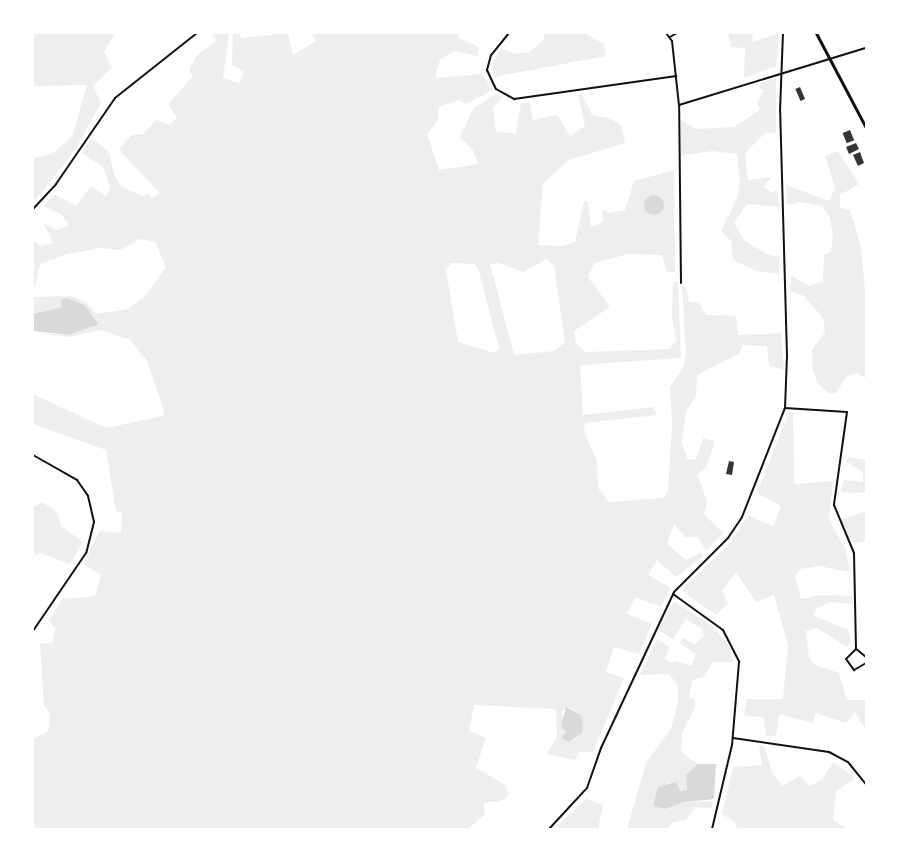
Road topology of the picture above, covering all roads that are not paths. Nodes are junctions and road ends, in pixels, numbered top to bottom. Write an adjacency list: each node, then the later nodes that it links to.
1 (197, 33): 14 (street)
2 (509, 33): 11 (street)
3 (666, 33): 7 (street)
4 (677, 33): 7 (street)
5 (783, 33): 10 (street)
6 (816, 33): 9 (main road)
7 (670, 37): 11 (street)
8 (866, 48): 9 (street)
9 (828, 59): 10 (street); 13 (main road)
10 (782, 72): 12 (street); 16 (street)
11 (675, 76): 12 (street)
12 (679, 105): 15 (street)
13 (866, 128)
14 (33, 209)
15 (681, 283)
16 (785, 408): 18 (street); 20 (street)
17 (33, 455): 19 (street)
18 (673, 594): 23 (street); 25 (street)
19 (33, 631)
20 (856, 649): 21 (street); 22 (street)
21 (866, 657)
22 (866, 663)
23 (733, 738): 24 (street); 26 (street)
24 (866, 784)
25 (549, 829)
26 (712, 829)

